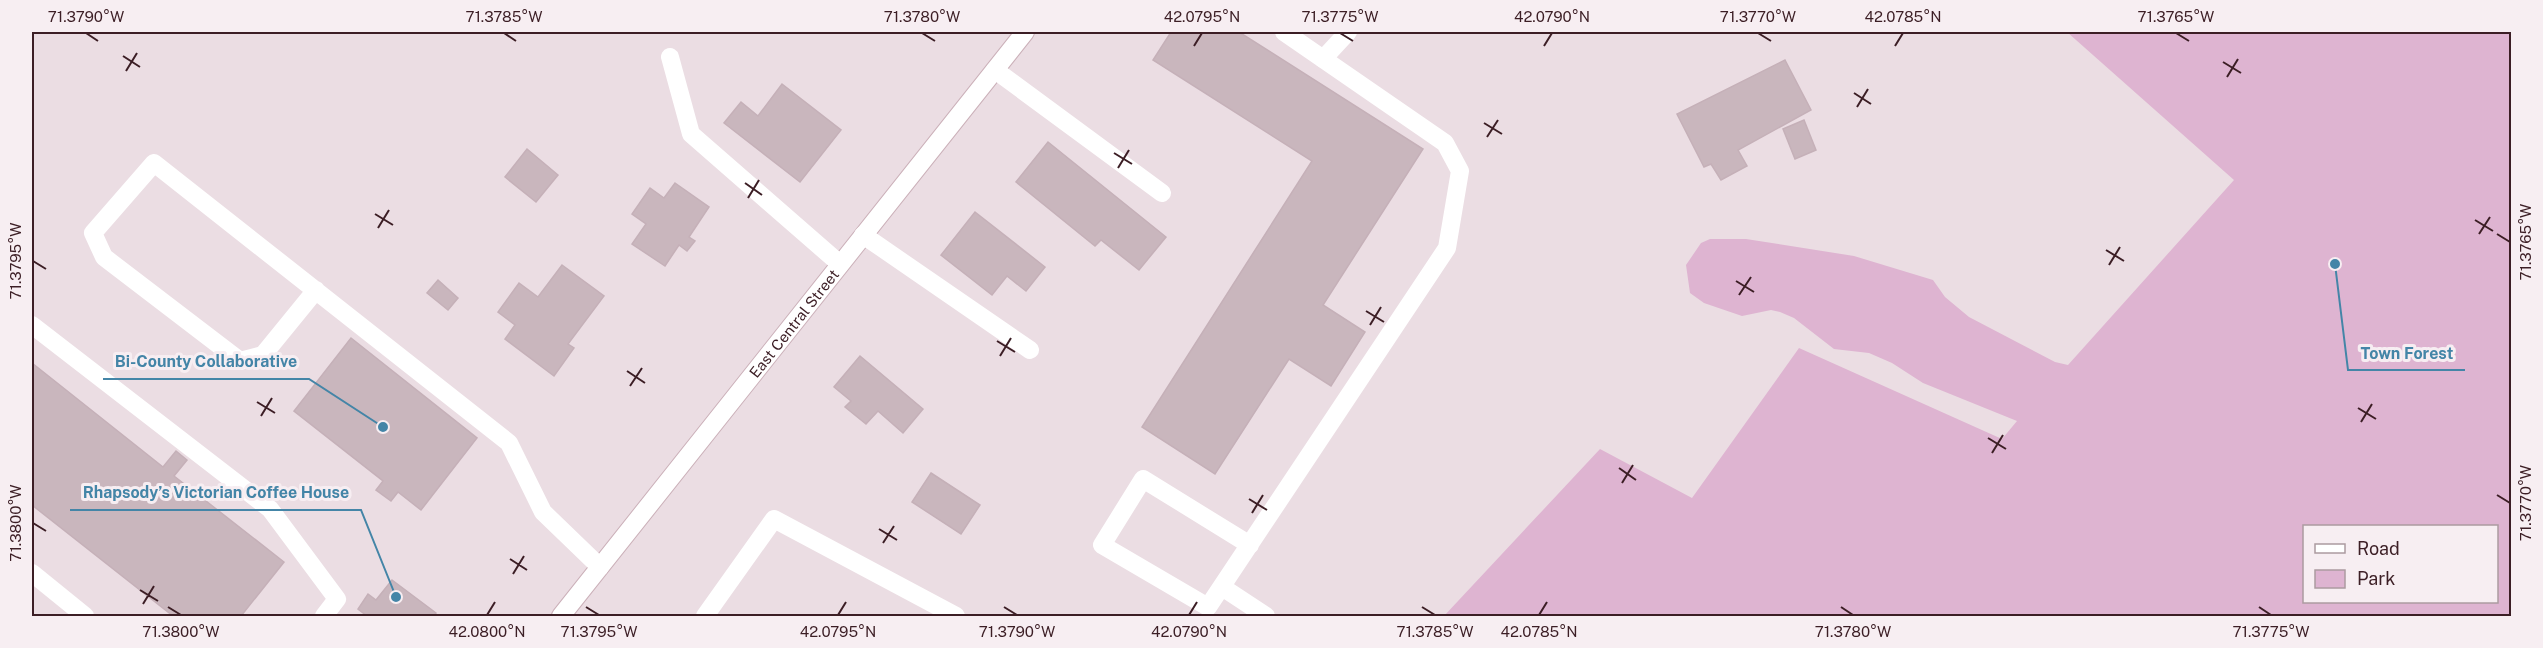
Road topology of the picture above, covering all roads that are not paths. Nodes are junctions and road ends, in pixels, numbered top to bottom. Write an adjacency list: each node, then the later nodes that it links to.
1 (1025, 32): 6 (main road, East Central Street)
2 (1284, 32): 5 (main road)
3 (1348, 32): 5 (main road)
4 (670, 57): 9 (main road)
5 (1323, 58): 13 (main road)
6 (995, 70): 7 (main road); 8 (main road, East Central Street)
7 (1162, 193)
8 (863, 235): 9 (main road, East Central Street); 12 (main road)
9 (840, 264): 14 (main road, East Central Street)
10 (316, 291): 10 (main road); 14 (main road)
11 (32, 325): 18 (main road)
12 (1030, 350)
13 (1250, 544): 16 (main road); 16 (main road)
14 (600, 567): 19 (main road, East Central Street)
15 (32, 573): 17 (main road)
16 (1222, 587): 22 (main road)
17 (85, 616)
18 (324, 616)
19 (561, 616)
20 (705, 616): 21 (main road)
21 (956, 616)
22 (1266, 616)

